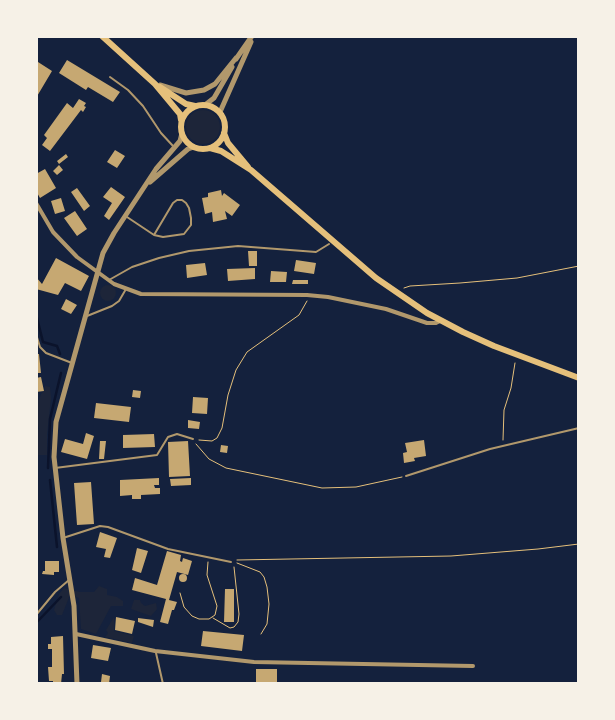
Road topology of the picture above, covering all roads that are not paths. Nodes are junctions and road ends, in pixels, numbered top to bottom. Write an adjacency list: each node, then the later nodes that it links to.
1 (102, 36): 5 (main road)
2 (253, 36): 3 (street); 8 (street)
3 (236, 58): 5 (street); 6 (street)
4 (110, 77): 13 (lane)
5 (155, 84): 7 (main road); 9 (main road)
6 (205, 105): 7 (main road); 8 (main road)
7 (195, 106): 9 (main road)
8 (220, 112): 11 (main road)
9 (182, 122): 10 (main road)
10 (182, 133): 12 (main road); 13 (street)
11 (224, 133): 14 (main road); 15 (main road)
12 (194, 147): 14 (main road); 16 (street)
13 (174, 148): 16 (street)
14 (210, 148): 15 (main road)
15 (251, 170): 27 (main road)
16 (147, 184): 20 (street)
17 (36, 203): 18 (street)
18 (40, 211): 19 (lane); 23 (street)
19 (36, 215)
20 (125, 216): 21 (lane); 23 (street)
21 (154, 234): 21 (lane)
22 (329, 244): 24 (lane)
23 (97, 272): 24 (street); 26 (street)
24 (109, 280): 25 (street)
25 (126, 289): 26 (lane); 27 (street)
26 (85, 317): 29 (street)
27 (440, 320): 30 (main road)
28 (36, 334): 29 (lane)
29 (72, 363): 33 (street)
30 (579, 378)
31 (579, 428): 34 (lane)
32 (193, 439): 33 (lane)
33 (55, 468): 35 (street)
34 (406, 476)
35 (63, 538): 36 (lane); 37 (street)
36 (232, 562)
37 (71, 578): 38 (lane); 39 (street)
38 (36, 615)
39 (76, 634): 40 (street); 42 (street)
40 (155, 650): 41 (street); 43 (lane)
41 (473, 666)
42 (77, 684)
43 (163, 684)

